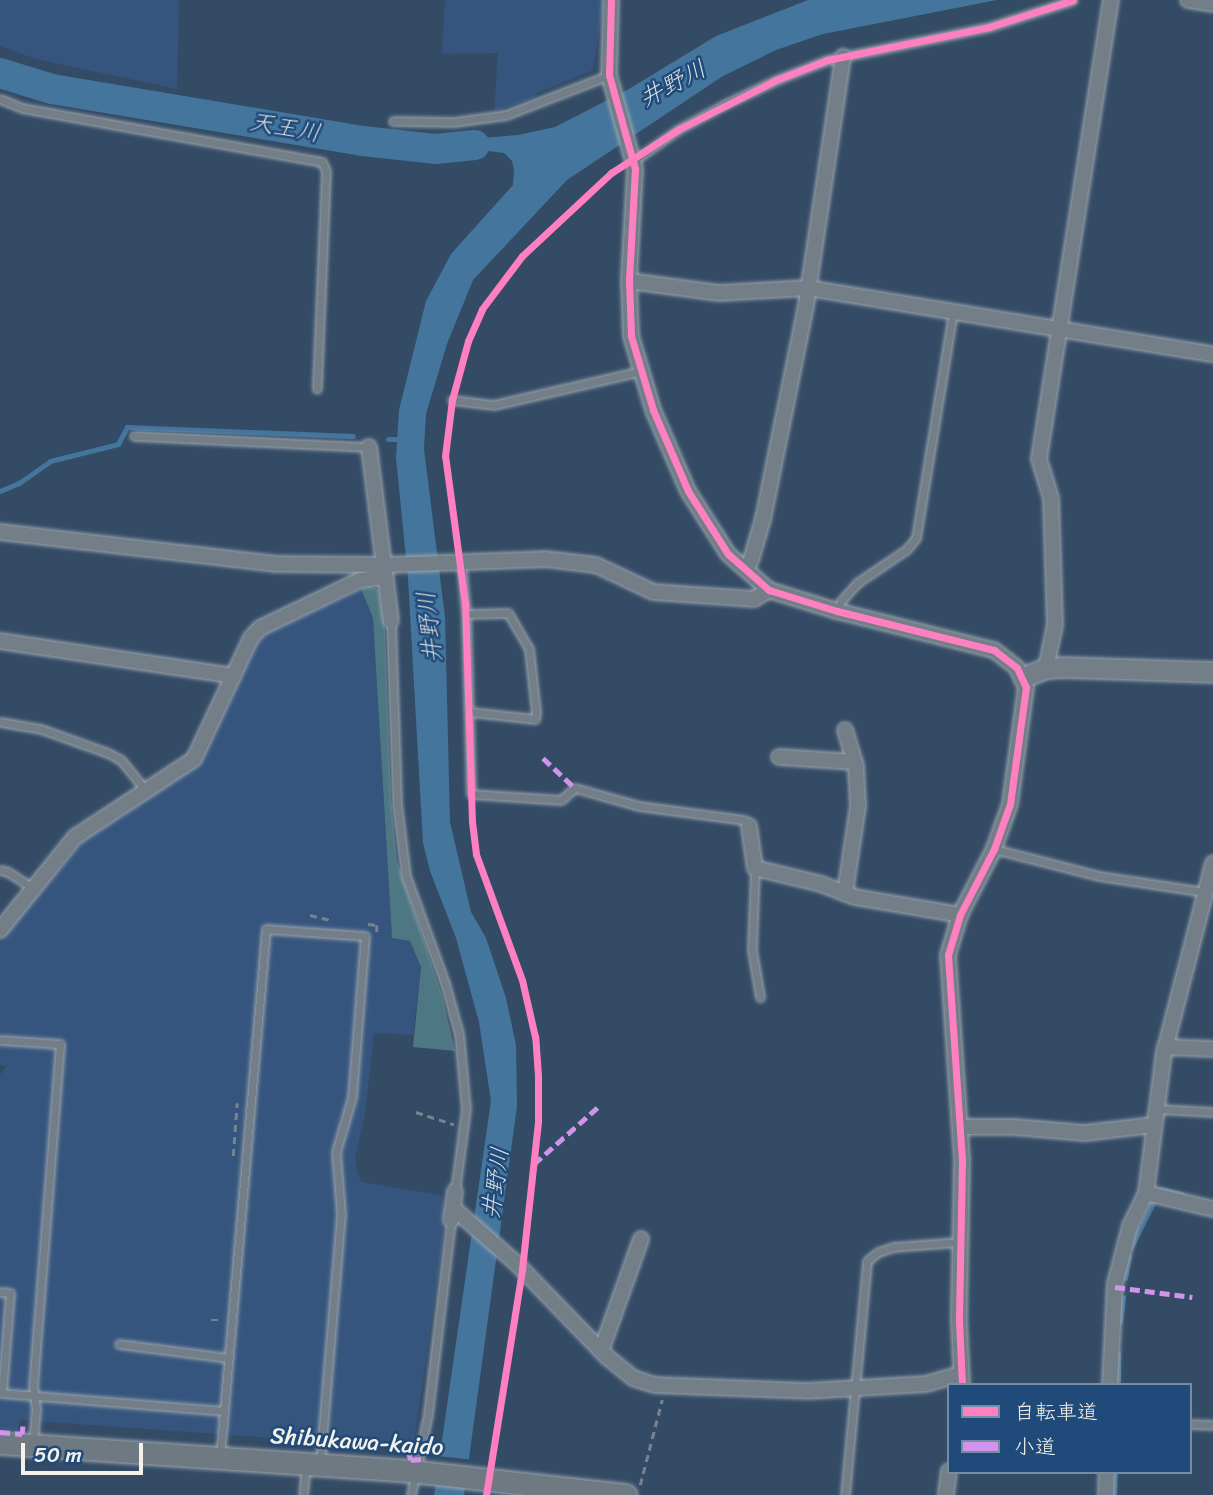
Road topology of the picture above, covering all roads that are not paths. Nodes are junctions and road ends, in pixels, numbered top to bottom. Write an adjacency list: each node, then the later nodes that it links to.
1 (611, 0): 7 (street)
2 (1073, 0): 6 (lane)
3 (1111, 0): 14 (street)
4 (1188, 0): 5 (street)
5 (1213, 4)
6 (843, 57): 10 (lane); 12 (street)
7 (610, 79): 9 (lane); 10 (street)
8 (0, 99): 17 (lane)
9 (393, 121)
10 (631, 159): 11 (street)
11 (629, 281): 12 (street); 16 (street)
12 (808, 288): 13 (street); 24 (street)
13 (953, 312): 14 (street); 26 (lane)
14 (1059, 329): 15 (street); 30 (street)
15 (1213, 354)
16 (642, 371): 18 (lane); 24 (street)
17 (317, 389)
18 (452, 400)
19 (134, 436): 20 (lane)
20 (369, 447): 23 (street)
21 (0, 532): 23 (street)
22 (458, 561): 23 (street); 25 (street); 27 (lane)
23 (387, 569): 28 (street); 32 (street)
24 (746, 569): 25 (street)
25 (769, 590): 26 (street)
26 (837, 611): 33 (street)
27 (466, 614): 34 (lane); 34 (lane)
28 (391, 621): 58 (lane)
29 (0, 641): 32 (street)
30 (1046, 668): 31 (street); 33 (street)
31 (1213, 672)
32 (233, 676): 39 (street)
33 (1023, 677): 41 (street)
34 (470, 712): 40 (lane)
35 (0, 722): 39 (lane)
36 (845, 730): 38 (street)
37 (779, 757): 38 (street)
38 (855, 762): 47 (street)
39 (145, 790): 45 (street)
40 (749, 826): 43 (street)
41 (994, 849): 46 (lane); 48 (street)
42 (1213, 863): 46 (street)
43 (755, 867): 47 (street); 50 (lane)
44 (0, 870): 45 (lane)
45 (33, 889): 49 (street)
46 (1205, 892): 52 (street)
47 (845, 893): 48 (street)
48 (960, 915): 57 (street)
49 (0, 930)
50 (760, 997)
51 (0, 1040): 72 (lane)
52 (1165, 1046): 53 (street); 54 (street)
53 (1213, 1049)
54 (1156, 1109): 55 (lane); 56 (street)
55 (1213, 1112)
56 (1154, 1125): 57 (street); 59 (street)
57 (961, 1127): 63 (street)
58 (456, 1191): 61 (street)
59 (1146, 1193): 60 (street); 69 (street)
60 (1213, 1209)
61 (454, 1213): 66 (street); 80 (lane)
62 (641, 1239): 66 (street)
63 (959, 1242): 68 (street); 70 (lane)
64 (0, 1292): 71 (lane)
65 (119, 1344): 67 (lane)
66 (601, 1351): 70 (street)
67 (228, 1358): 73 (lane); 79 (lane)
68 (962, 1379): 70 (street)
69 (1110, 1383)
70 (856, 1386): 86 (lane)
71 (1, 1393): 72 (lane)
72 (35, 1395): 73 (lane); 77 (lane)
73 (224, 1411): 78 (lane)
74 (1192, 1424): 75 (lane)
75 (1213, 1425)
76 (0, 1443): 77 (main road, Shibukawa-kaido)
77 (33, 1444): 78 (main road, Shibukawa-kaido)
78 (220, 1458): 79 (main road, Shibukawa-kaido)
79 (313, 1464): 80 (main road, Shibukawa-kaido); 84 (lane)
80 (417, 1472): 83 (main road, Shibukawa-kaido); 85 (lane)
81 (949, 1474): 87 (street)
82 (1107, 1474): 88 (street)
83 (633, 1491)
84 (303, 1495)
85 (411, 1495)
86 (845, 1495)
87 (946, 1495)
88 (1106, 1495)

